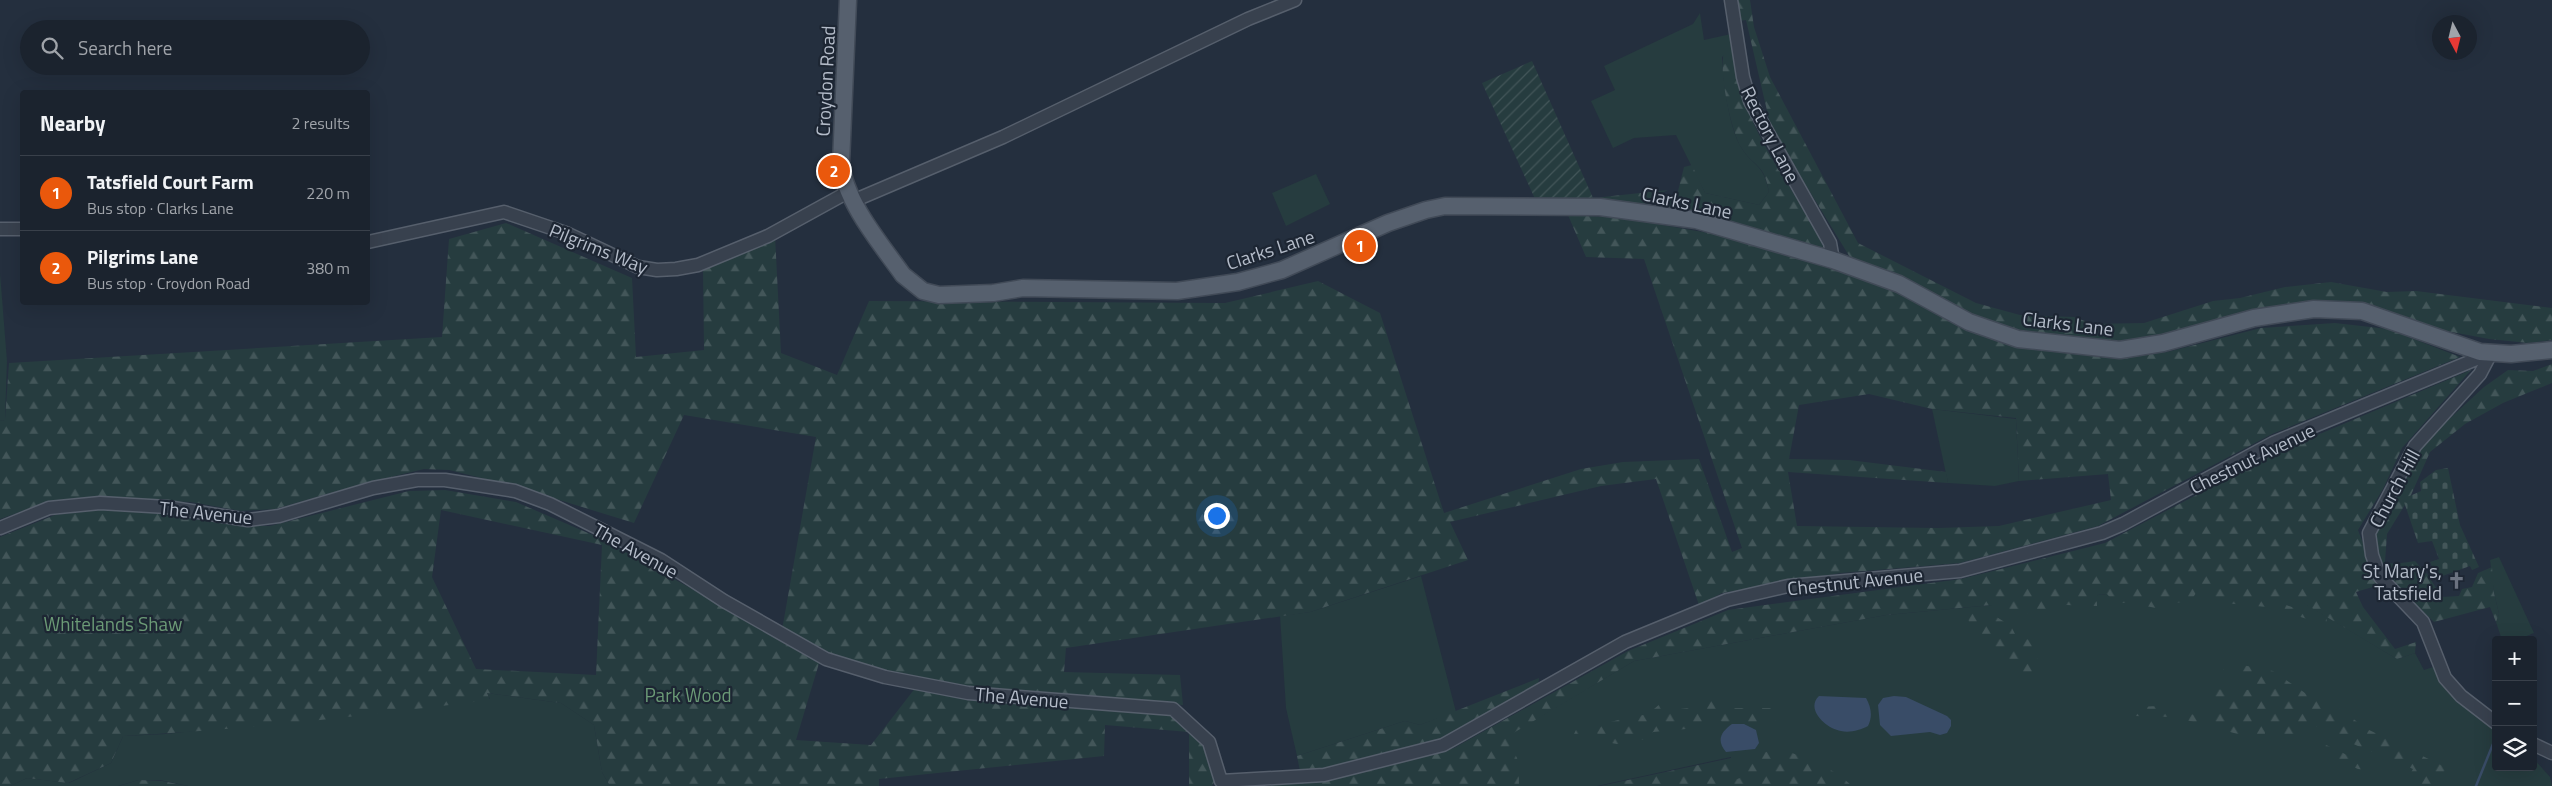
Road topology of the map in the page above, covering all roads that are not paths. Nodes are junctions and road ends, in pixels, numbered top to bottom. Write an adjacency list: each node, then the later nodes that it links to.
1 (848, 0): 4 (main road, Croydon Road)
2 (1295, 0): 4 (street, Pilgrims Way)
3 (1731, 0): 8 (street, Rectory Lane)
4 (851, 196): 7 (street, Pilgrims Way); 8 (main road, Clarks Lane)
5 (0, 229): 6 (street)
6 (20, 229)
7 (370, 242)
8 (1833, 260): 10 (main road, Clarks Lane)
9 (2552, 350): 10 (main road, Clarks Lane)
10 (2491, 353): 12 (street, Church Hill); 15 (street, Chestnut Avenue)
11 (0, 528): 15 (street, The Avenue)
12 (2492, 720)
13 (2537, 746): 14 (street)
14 (2552, 754)
15 (1219, 784)

